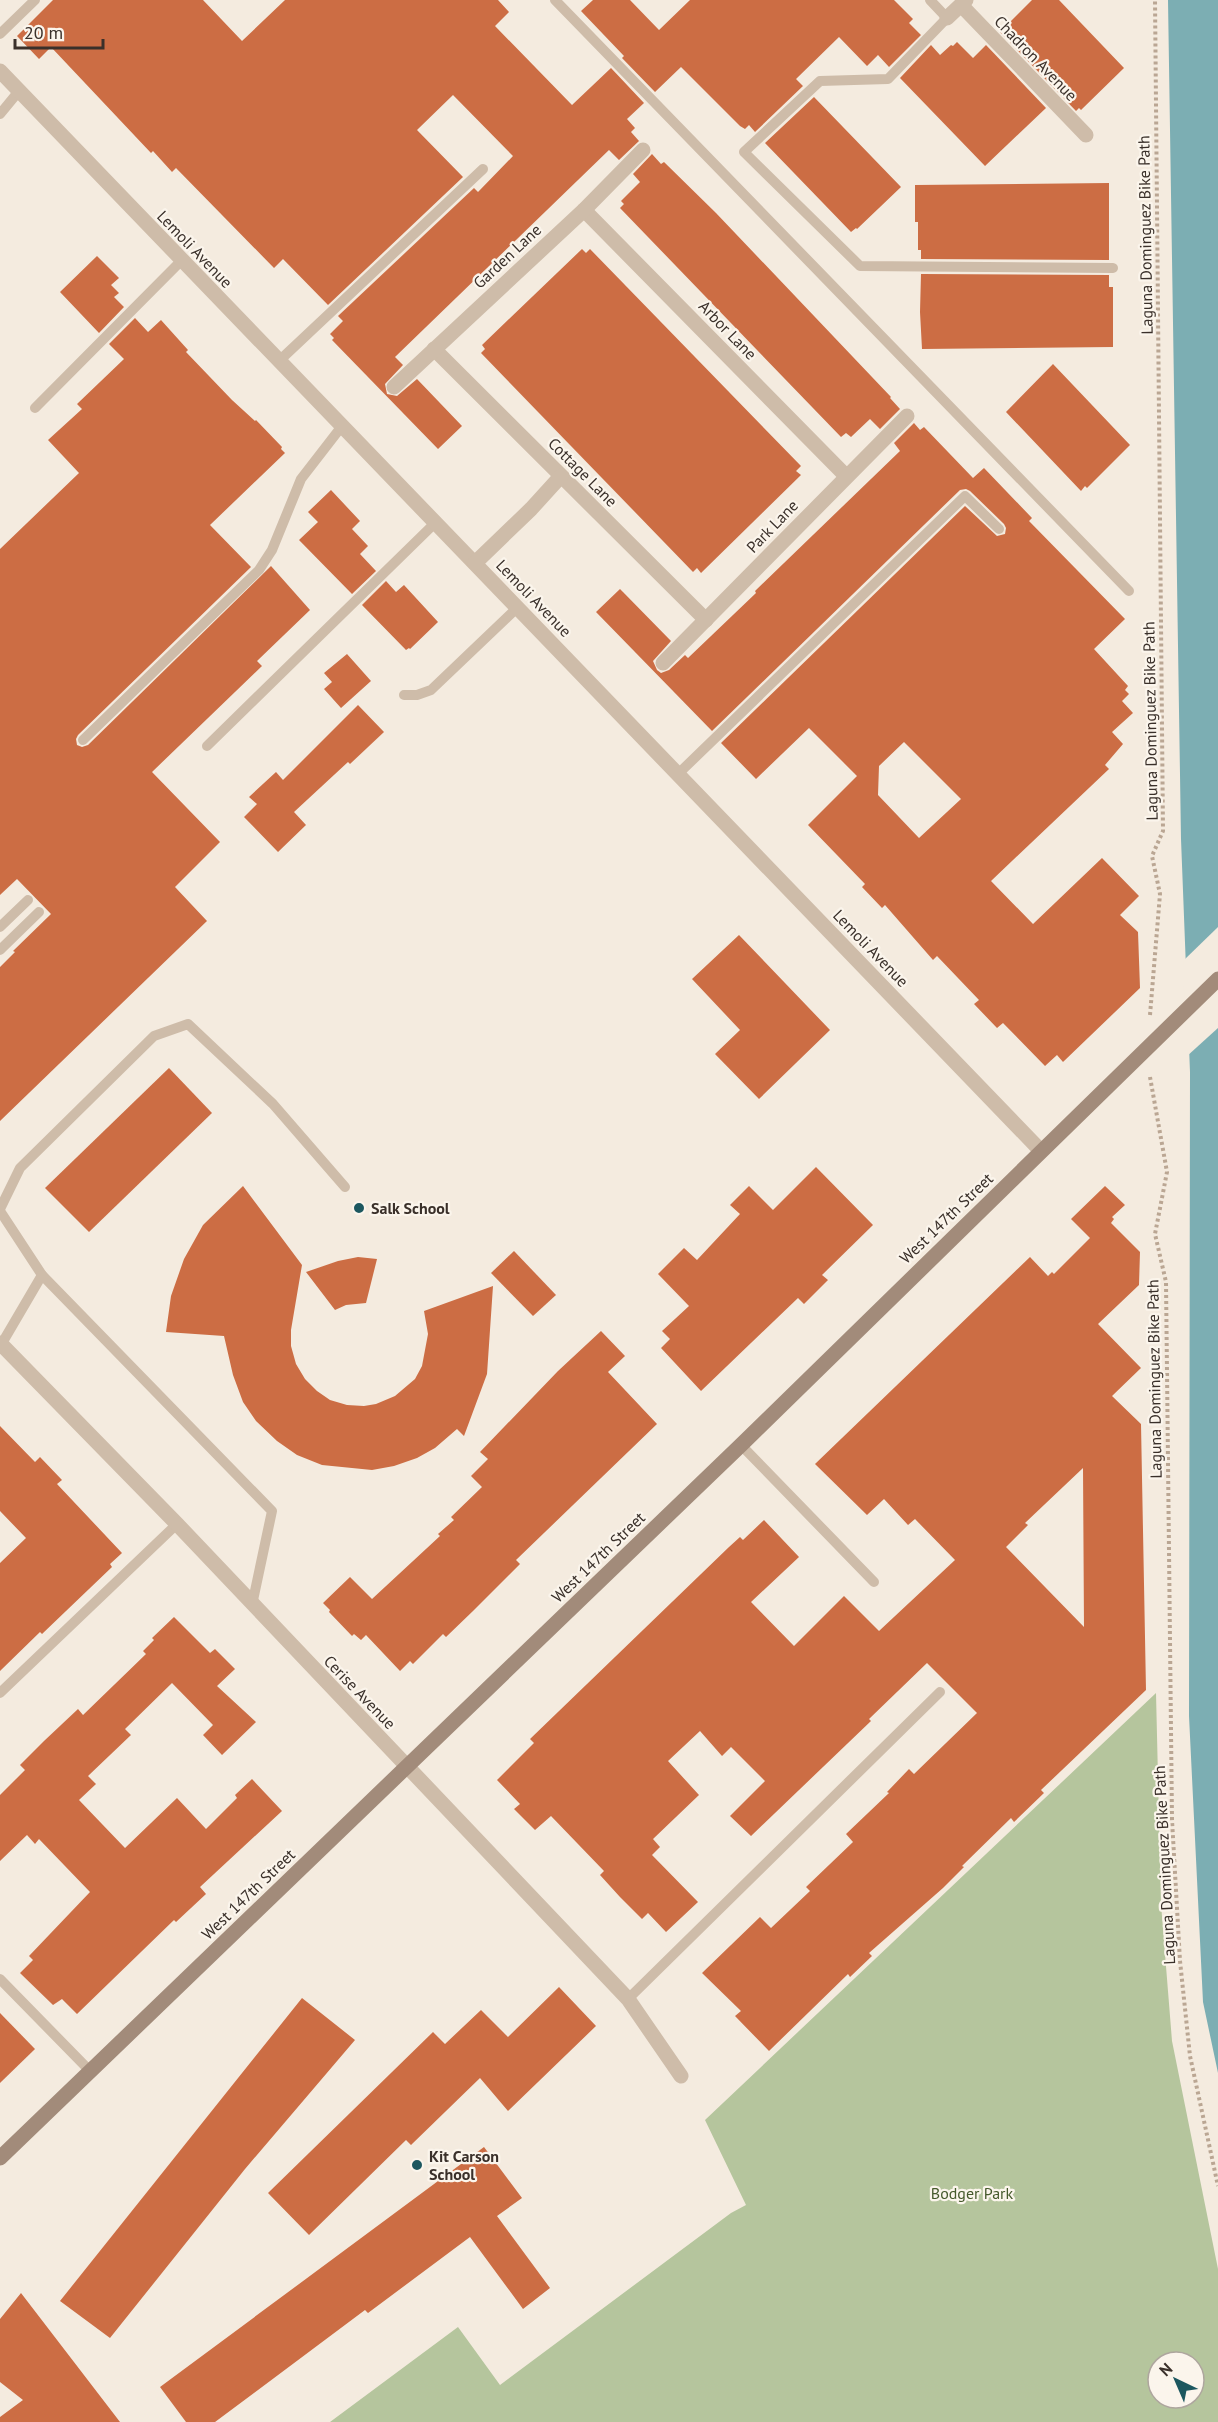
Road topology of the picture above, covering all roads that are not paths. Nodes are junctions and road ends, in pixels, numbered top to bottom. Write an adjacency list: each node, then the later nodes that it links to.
1 (35, 0): 6 (lane)
2 (555, 0): 27 (lane)
3 (930, 0): 5 (lane)
4 (963, 3): 5 (street); 10 (street, Chadron Avenue)
5 (948, 18): 15 (lane)
6 (0, 34)
7 (0, 71): 8 (street, Lemoli Avenue)
8 (19, 91): 9 (lane); 14 (street, Lemoli Avenue)
9 (0, 114)
10 (1086, 135)
11 (644, 150): 13 (street, Garden Lane)
12 (483, 169): 17 (lane)
13 (584, 210): 16 (street, Garden Lane); 23 (street, Arbor Lane)
14 (181, 261): 17 (street, Lemoli Avenue); 19 (lane)
15 (1113, 268)
16 (434, 349): 18 (street, Garden Lane); 22 (street, Cottage Lane)
17 (279, 362): 21 (street, Lemoli Avenue)
18 (394, 387)
19 (35, 408)
20 (908, 416): 23 (street, Park Lane)
21 (342, 426): 24 (street, Lemoli Avenue); 32 (lane)
22 (561, 476): 26 (street); 29 (street, Cottage Lane)
23 (846, 476): 29 (street, Park Lane)
24 (434, 524): 26 (street, Lemoli Avenue); 33 (lane)
25 (999, 529): 34 (lane)
26 (475, 563): 28 (street, Lemoli Avenue)
27 (1129, 591)
28 (518, 607): 31 (lane); 34 (street, Lemoli Avenue)
29 (706, 620): 30 (street, Park Lane)
30 (663, 663)
31 (404, 695)
32 (83, 740)
33 (207, 746)
34 (678, 774): 40 (street, Lemoli Avenue)
35 (28, 900): 37 (lane)
36 (39, 912): 38 (lane)
37 (0, 927)
38 (0, 950)
39 (1218, 978): 40 (street, West 147th Street)
40 (1041, 1151): 45 (street, West 147th Street)
41 (345, 1187): 42 (lane)
42 (0, 1210): 43 (lane)
43 (42, 1275): 44 (lane); 48 (lane)
44 (1, 1344): 46 (street, Cerise Avenue)
45 (741, 1444): 47 (lane); 51 (street, West 147th Street)
46 (177, 1524): 48 (street, Cerise Avenue); 50 (lane)
47 (874, 1581)
48 (252, 1605): 51 (street, Cerise Avenue)
49 (940, 1692): 53 (lane)
50 (0, 1693)
51 (407, 1766): 53 (street, Cerise Avenue); 54 (street, West 147th Street)
52 (0, 1979): 54 (lane)
53 (628, 2000): 55 (street, Cerise Avenue)
54 (90, 2071): 56 (street, West 147th Street)
55 (681, 2076)
56 (0, 2158)

